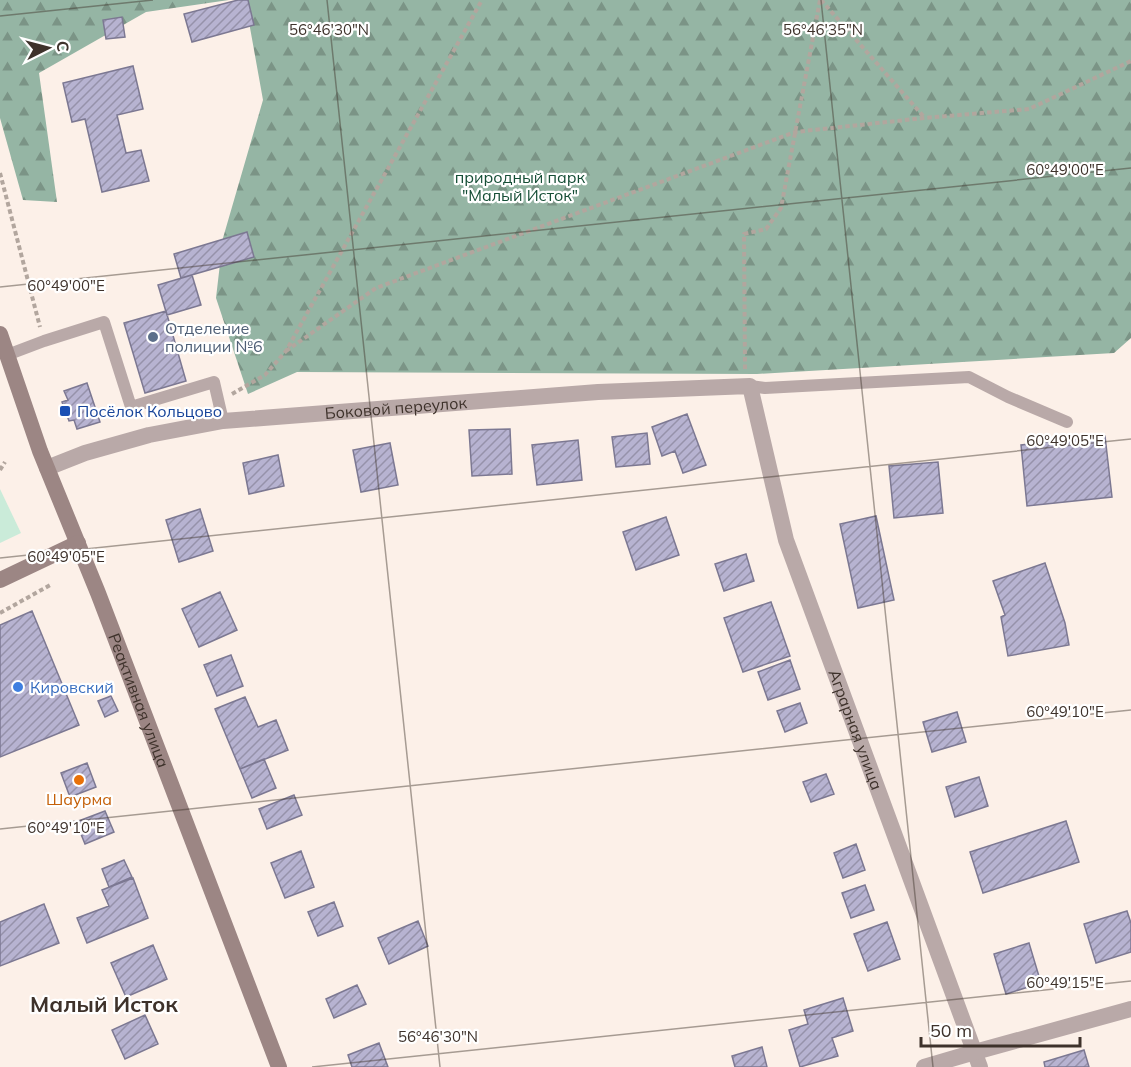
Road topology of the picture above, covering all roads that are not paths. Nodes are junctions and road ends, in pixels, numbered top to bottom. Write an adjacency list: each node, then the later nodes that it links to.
1 (0, 334): 2 (main road, Реактивная улица)
2 (7, 355): 4 (lane); 6 (main road, Реактивная улица)
3 (750, 386): 4 (street, Боковой переулок); 5 (lane); 10 (street, Аграрная улица)
4 (223, 422): 6 (street, Боковой переулок)
5 (1067, 422)
6 (47, 468): 7 (main road, Реактивная улица)
7 (78, 543): 8 (main road); 11 (main road, Реактивная улица)
8 (0, 580)
9 (1131, 1009): 10 (street)
10 (977, 1059): 12 (street)
11 (279, 1067)
12 (924, 1067)

